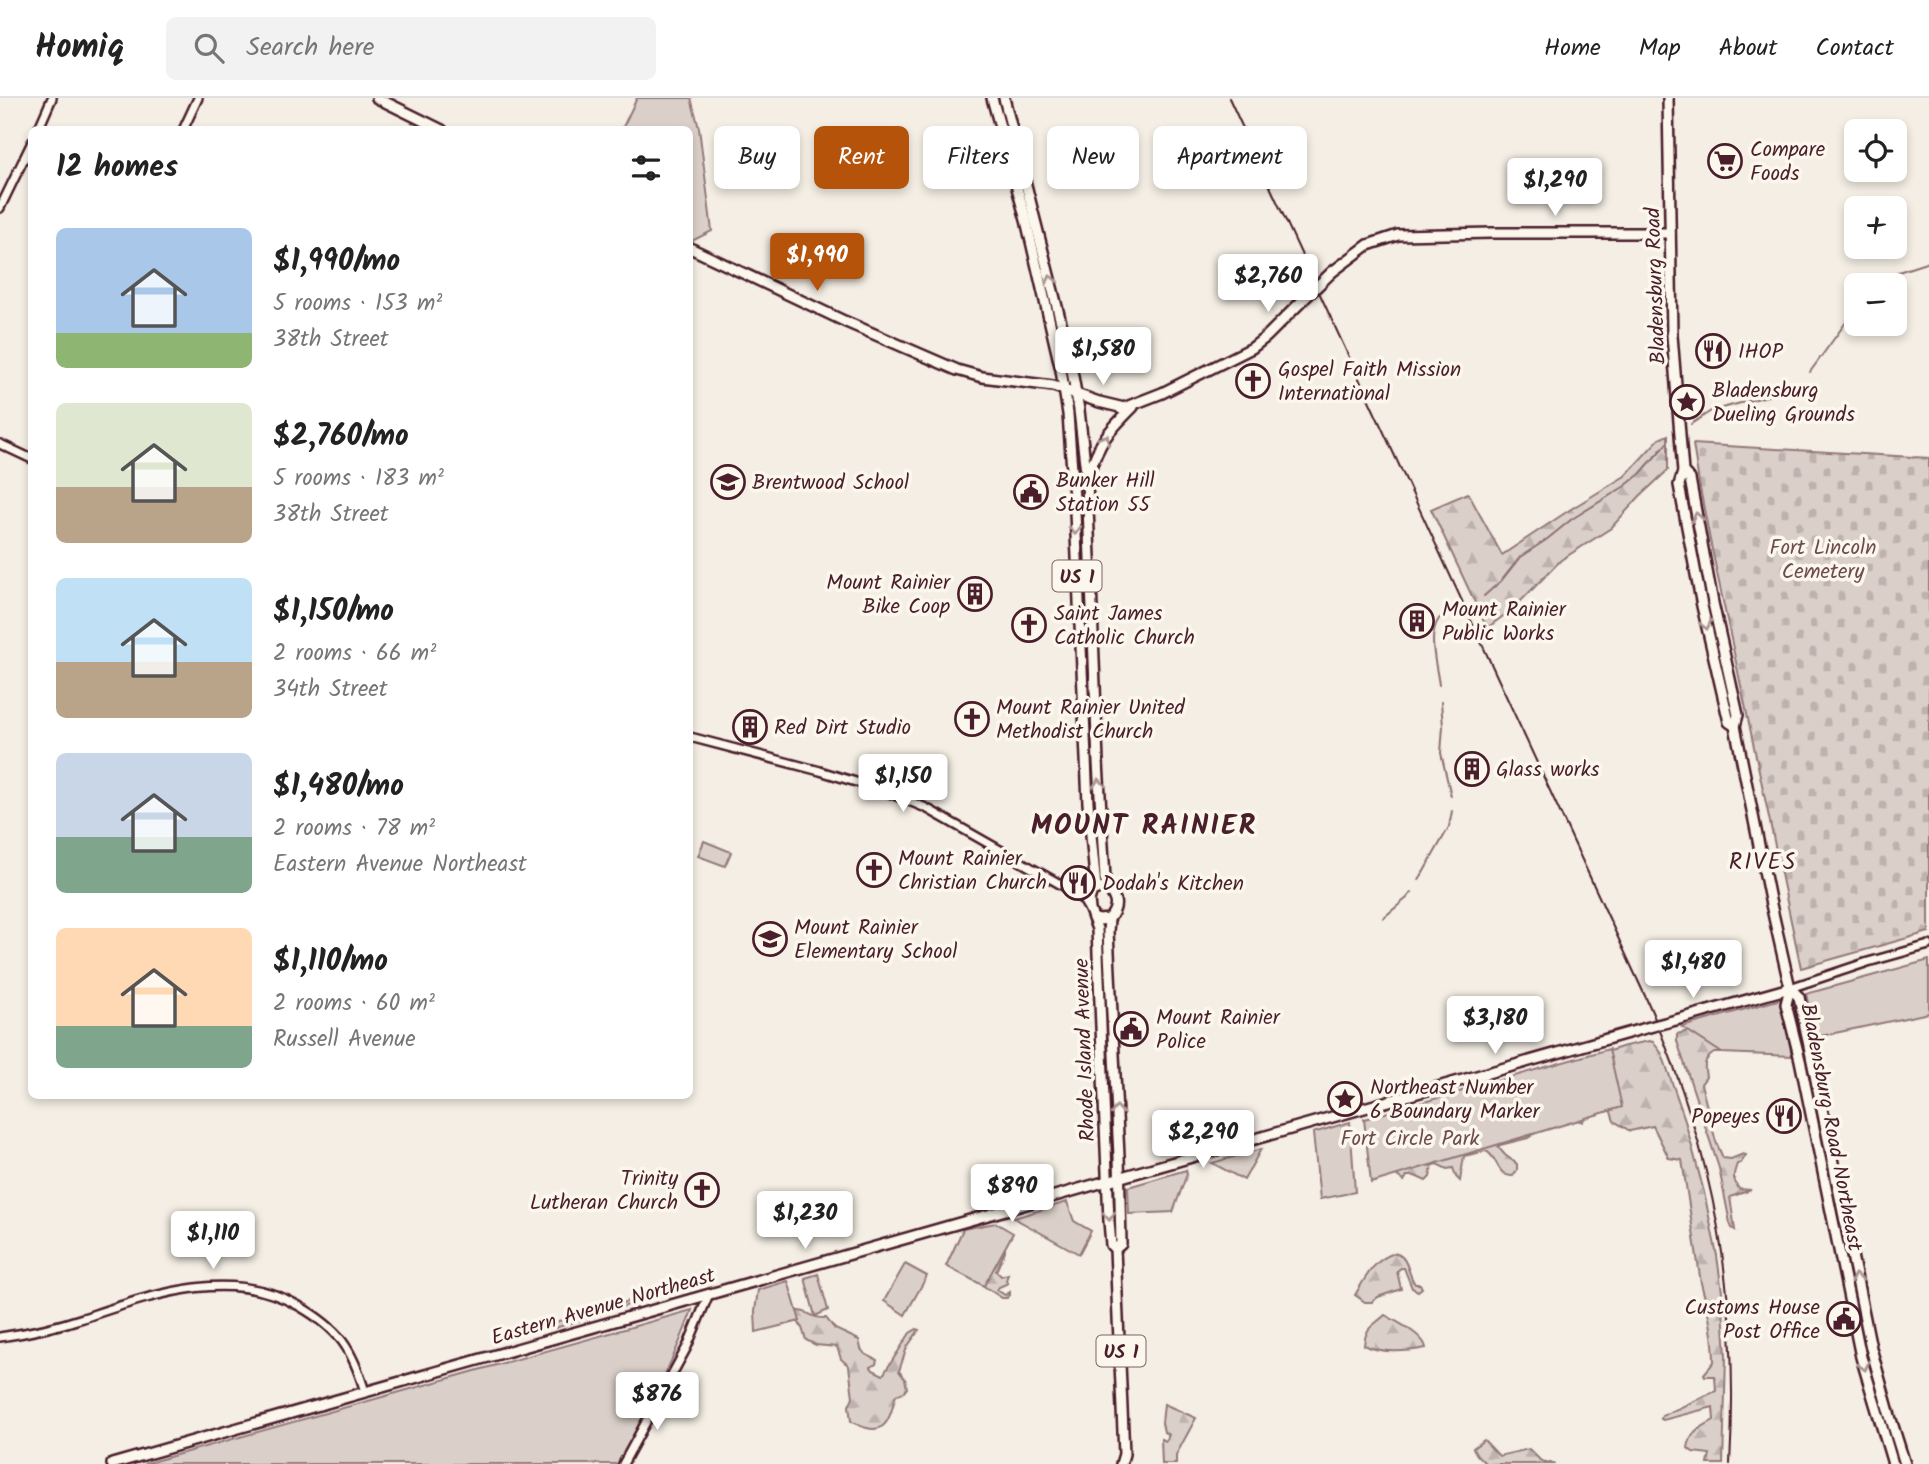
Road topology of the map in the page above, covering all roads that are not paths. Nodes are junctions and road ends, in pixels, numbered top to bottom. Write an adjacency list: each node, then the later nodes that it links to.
1 (52, 98): 7 (street)
2 (198, 98): 8 (street)
3 (377, 98): 9 (main road)
4 (992, 98): 14 (main road, US 1)
5 (1004, 98): 15 (main road, US 1, one-way to 5)
6 (1668, 98): 12 (main road, Bladensburg Road)
7 (39, 126)
8 (185, 126)
9 (434, 126)
10 (28, 150): 11 (street)
11 (0, 208)
12 (1670, 233): 16 (main road, bridge); 27 (main road, Bladensburg Road)
13 (693, 249): 14 (main road)
14 (1064, 389): 15 (main road); 23 (main road, US 1, one-way to 23)
15 (1076, 395): 16 (main road); 19 (main road, US 1)
16 (1135, 405): 19 (main road, one-way to 16)
17 (0, 443): 18 (street)
18 (28, 455)
19 (1087, 481): 22 (main road, US 1, one-way to 19)
20 (693, 738): 21 (street)
21 (1068, 888): 23 (street); 24 (street)
22 (1108, 889): 23 (main road); 25 (main road, US 1)
23 (1094, 890): 24 (main road, US 1)
24 (1091, 914): 25 (main road); 31 (main road, Rhode Island Avenue / US 1)
25 (1109, 919): 30 (main road, Rhode Island Avenue / US 1, one-way to 25)
26 (1929, 945): 27 (street)
27 (1790, 988): 28 (main road, Bladensburg Road Northeast); 29 (main road, Bladensburg Road Northeast); 30 (main road, Eastern Avenue Northeast, bridge)
28 (1827, 1132): 29 (main road); 42 (main road, Bladensburg Road Northeast, one-way to 28)
29 (1816, 1135): 41 (main road, Bladensburg Road Northeast, one-way to 41)
30 (1119, 1178): 31 (main road, Eastern Avenue Northeast); 32 (main road, US 1)
31 (1107, 1182): 32 (main road, US 1, one-way to 32); 33 (main road, Eastern Avenue Northeast)
32 (1115, 1249): 36 (main road, US 1)
33 (709, 1294): 35 (main road, Eastern Avenue Northeast); 38 (street)
34 (0, 1336): 35 (street)
35 (365, 1392): 37 (main road, Eastern Avenue Northeast)
36 (1124, 1454): 39 (main road, US 1); 40 (main road, US 1)
37 (112, 1464)
38 (623, 1464)
39 (1121, 1464)
40 (1128, 1464)
41 (1893, 1464)
42 (1906, 1464)

